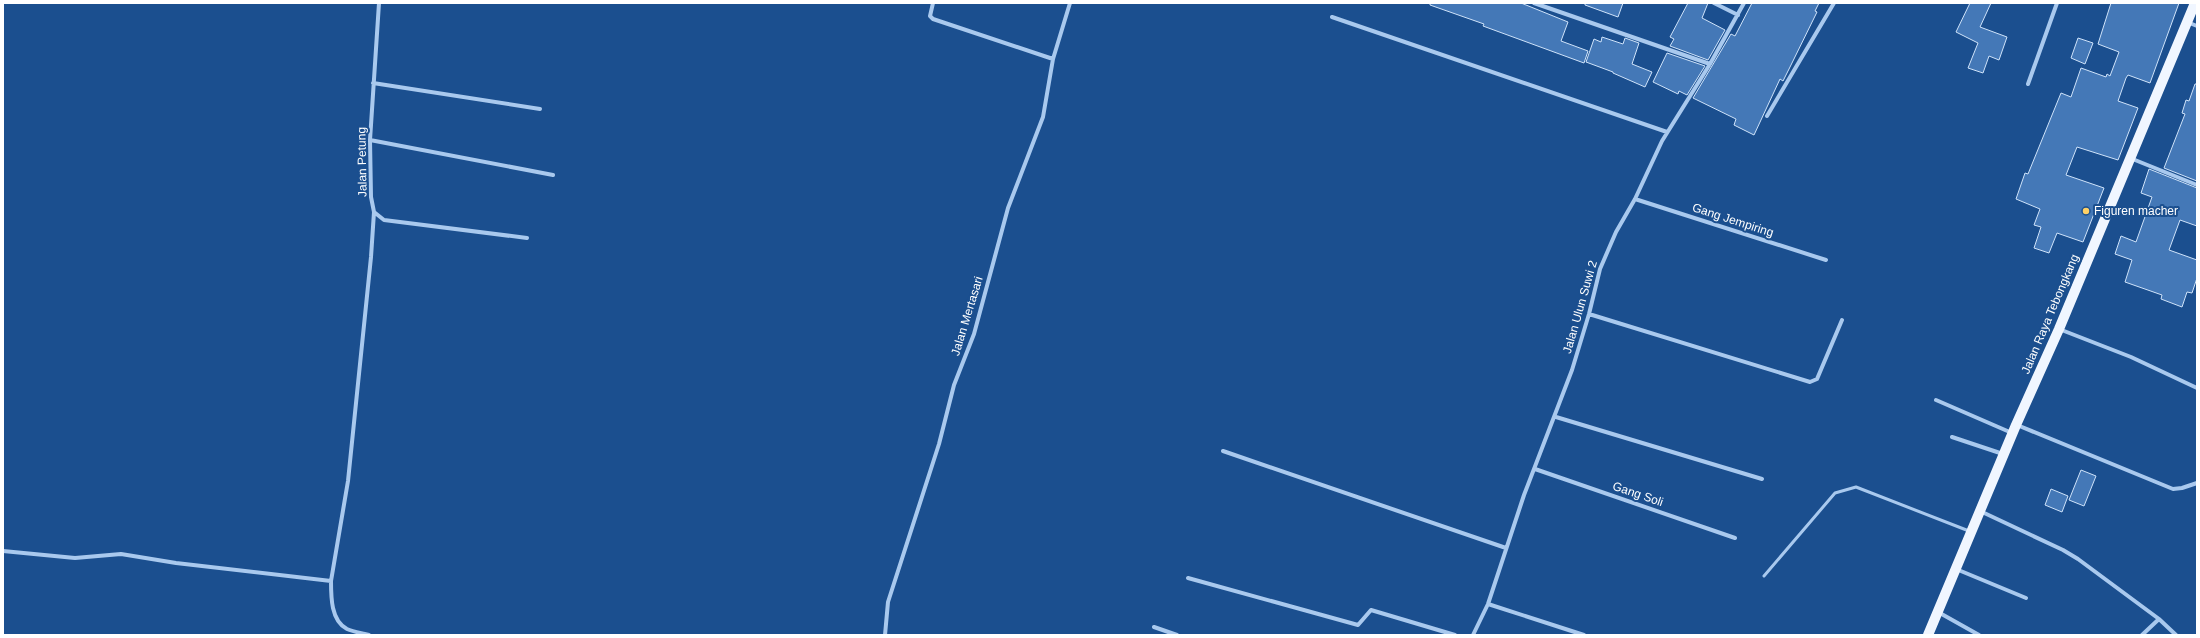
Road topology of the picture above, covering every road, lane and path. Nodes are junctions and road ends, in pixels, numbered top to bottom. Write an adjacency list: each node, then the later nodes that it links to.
1 (379, 3): 16 (street, Jalan Petung)
2 (933, 3): 14 (street)
3 (1070, 3): 14 (street, Jalan Mertasari)
4 (1534, 3): 15 (street)
5 (1714, 3): 10 (street)
6 (1744, 3): 10 (street, Jalan Ulun Suwi 2)
7 (1834, 3): 19 (street)
8 (2057, 3): 17 (street)
9 (2194, 3): 12 (main road, Jalan Raya Tebongkang)
10 (1738, 15): 15 (street, Jalan Ulun Suwi 2)
11 (1332, 17): 20 (street)
12 (2186, 22): 13 (street); 22 (main road, Jalan Raya Tebongkang)
13 (2197, 26)
14 (1053, 59): 57 (street, Jalan Mertasari)
15 (1710, 64): 20 (street, Jalan Ulun Suwi 2)
16 (373, 83): 18 (street); 21 (street, Jalan Petung)
17 (2028, 84)
18 (540, 109)
19 (1767, 116)
20 (1667, 132): 25 (street, Jalan Ulun Suwi 2)
21 (370, 140): 23 (street); 26 (street, Jalan Petung)
22 (2130, 158): 24 (street); 31 (main road, Jalan Raya Tebongkang)
23 (553, 175)
24 (2197, 185)
25 (1635, 199): 28 (street, Gang Jempiring); 29 (street, Jalan Ulun Suwi 2)
26 (374, 212): 27 (street, Jalan Petung); 50 (street)
27 (527, 238)
28 (1826, 260)
29 (1589, 314): 30 (street); 34 (street, Jalan Ulun Suwi 2)
30 (1842, 320)
31 (2059, 329): 32 (street); 35 (main road, Jalan Raya Tebongkang)
32 (2197, 388)
33 (1936, 400): 35 (street)
34 (1556, 417): 39 (street, Jalan Ulun Suwi 2); 40 (street)
35 (2014, 429): 38 (main road, Jalan Raya Tebongkang); 41 (street)
36 (1952, 437): 38 (street)
37 (1223, 451): 45 (street)
38 (2003, 454): 42 (main road, Jalan Raya Tebongkang)
39 (1536, 469): 44 (street, Gang Soli); 45 (street, Jalan Ulun Suwi 2)
40 (1762, 479)
41 (2197, 483)
42 (1979, 511): 43 (main road, Jalan Raya Tebongkang); 54 (street)
43 (1971, 532): 47 (main road, Jalan Raya Tebongkang); 48 (lane)
44 (1735, 538)
45 (1506, 548): 52 (street, Jalan Ulun Suwi 2)
46 (3, 550): 50 (street)
47 (1955, 569): 51 (street); 53 (main road, Jalan Raya Tebongkang)
48 (1764, 576)
49 (1188, 578): 59 (street)
50 (331, 581): 56 (street)
51 (2026, 598)
52 (1488, 604): 60 (street, Jalan Ulun Suwi 2); 61 (street)
53 (1938, 612): 62 (main road, Jalan Raya Tebongkang); 63 (street)
54 (2159, 619): 64 (street); 65 (street)
55 (1154, 627): 58 (street)
56 (369, 635)
57 (885, 635)
58 (1177, 635)
59 (1455, 635)
60 (1473, 635)
61 (1584, 635)
62 (1928, 635)
63 (1979, 635)
64 (2142, 635)
65 (2176, 635)

